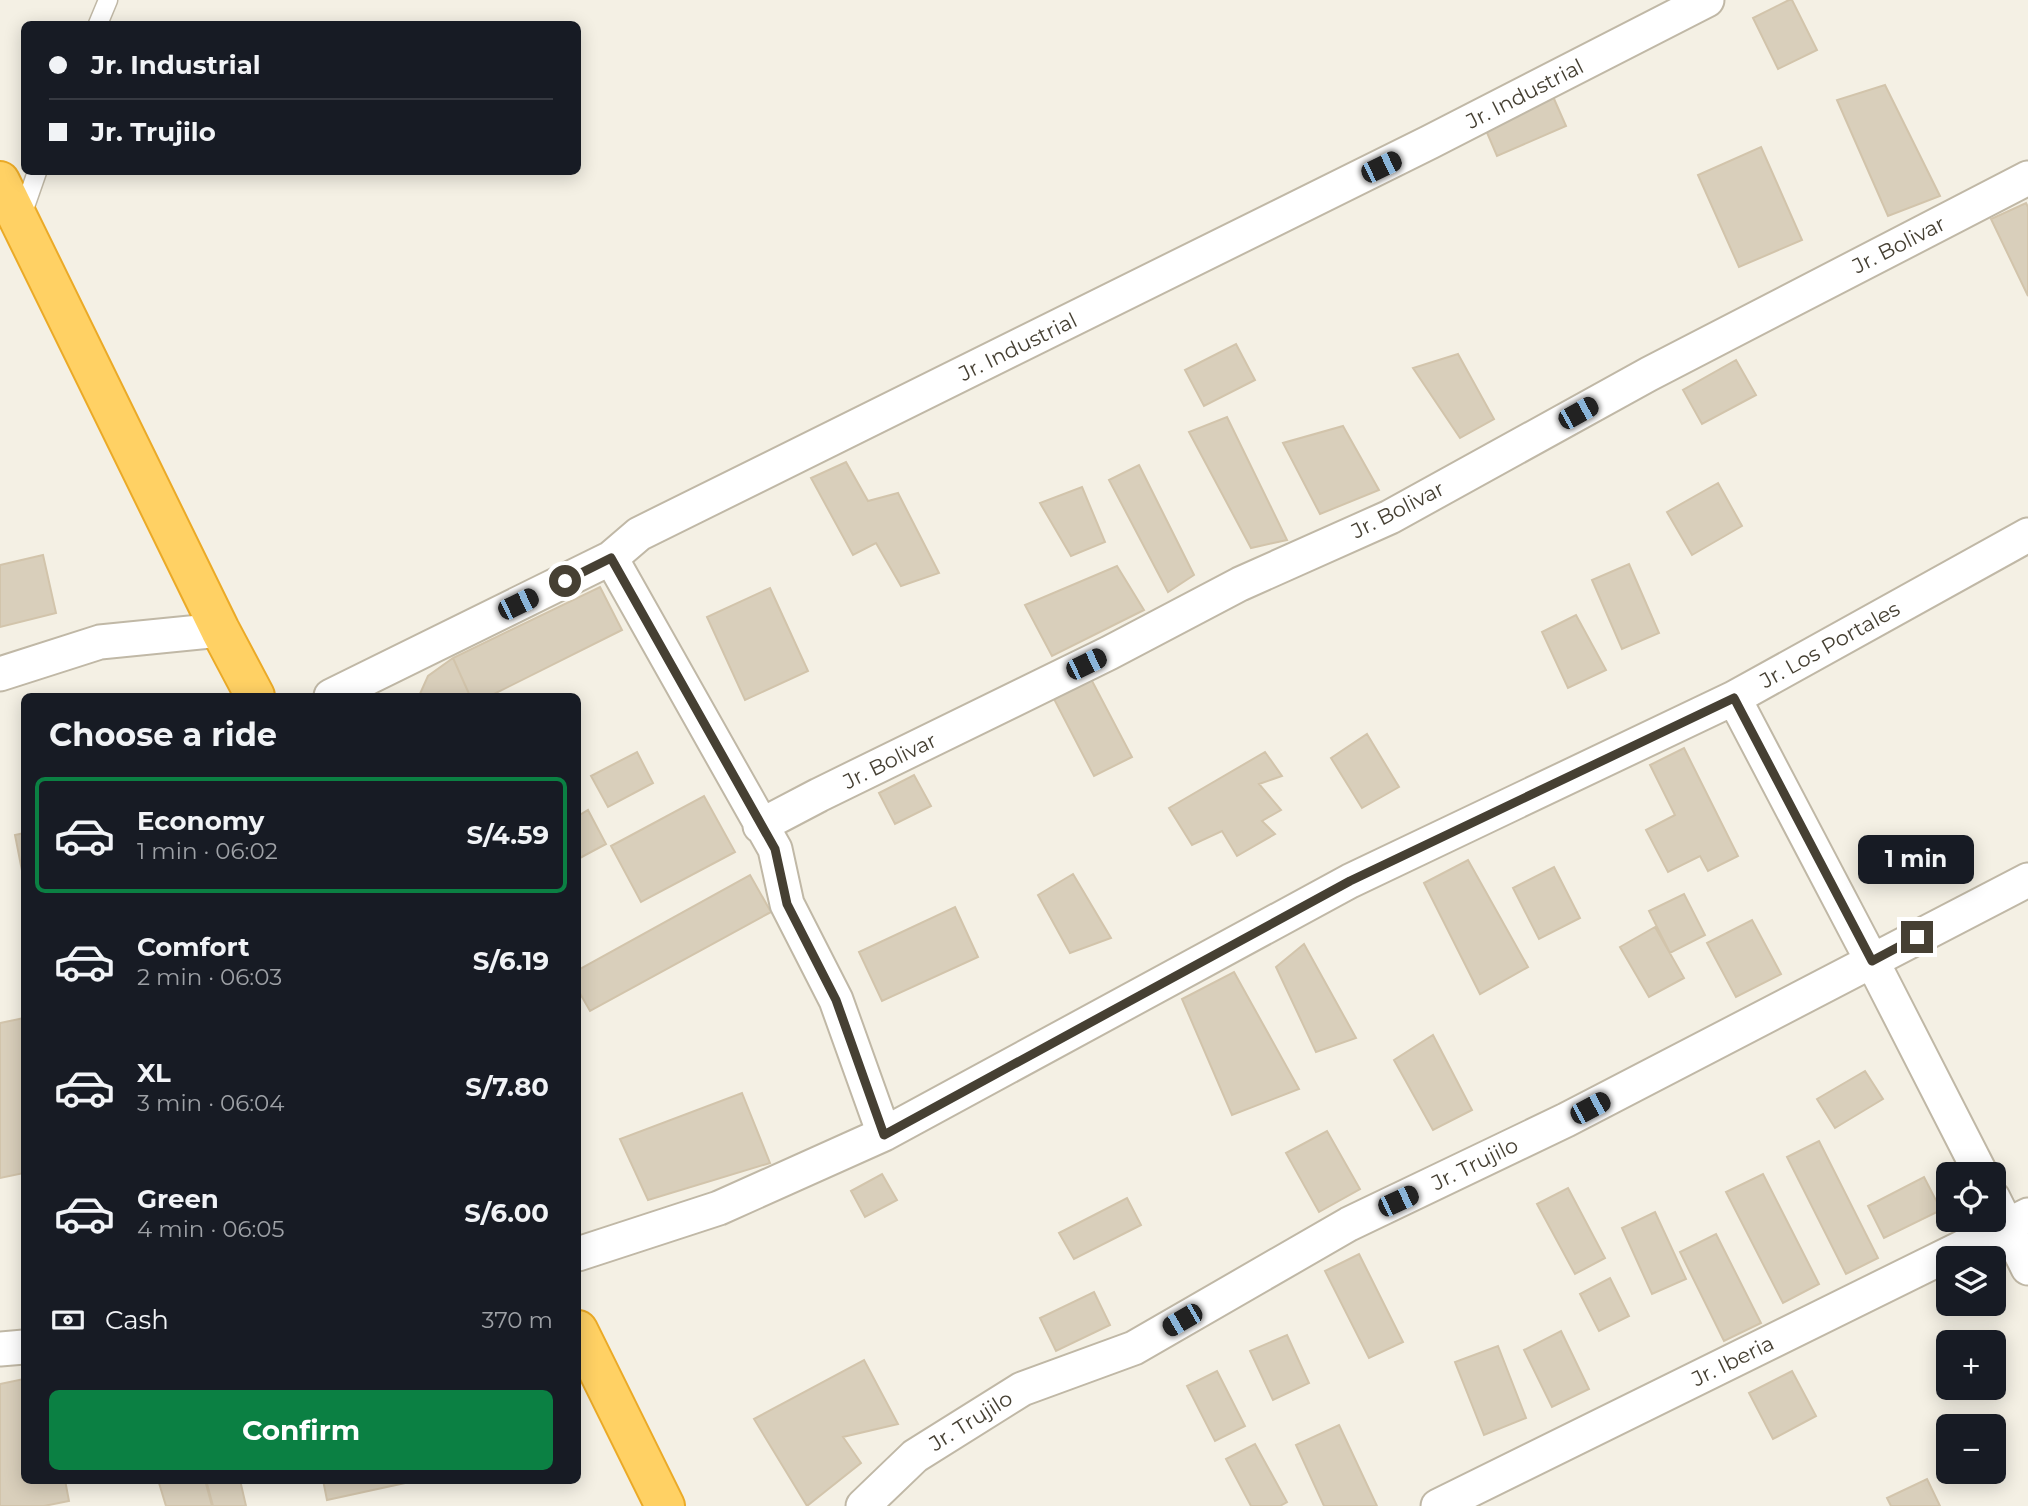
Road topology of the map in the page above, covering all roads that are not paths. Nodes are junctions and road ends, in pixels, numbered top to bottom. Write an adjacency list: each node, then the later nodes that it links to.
1 (108, 0): 3 (lane)
2 (1707, 0): 9 (street, Jr. Industrial)
3 (99, 21)
4 (36, 175): 7 (lane)
5 (2028, 178): 15 (street, Jr. Bolivar)
6 (0, 181): 7 (highway)
7 (20, 221): 10 (highway)
8 (2028, 535): 14 (street, Jr. Los Portales)
9 (611, 558): 13 (street, Jr. Industrial); 15 (street)
10 (220, 630): 11 (street); 12 (highway)
11 (0, 674)
12 (253, 693)
13 (337, 693)
14 (1734, 698): 17 (street); 18 (street, Jr. Los Portales)
15 (760, 826): 18 (street)
16 (2028, 880): 17 (street, Jr. Trujilo)
17 (1872, 961): 19 (street); 27 (street, Jr. Trujilo)
18 (884, 1135): 21 (street, Jr. Los Portales)
19 (1975, 1162)
20 (2010, 1213): 22 (street); 28 (street, Jr. Iberia)
21 (581, 1253)
22 (2028, 1268)
23 (581, 1336): 26 (highway)
24 (21, 1347): 25 (street)
25 (0, 1349)
26 (665, 1506)
27 (863, 1506)
28 (1438, 1506)

